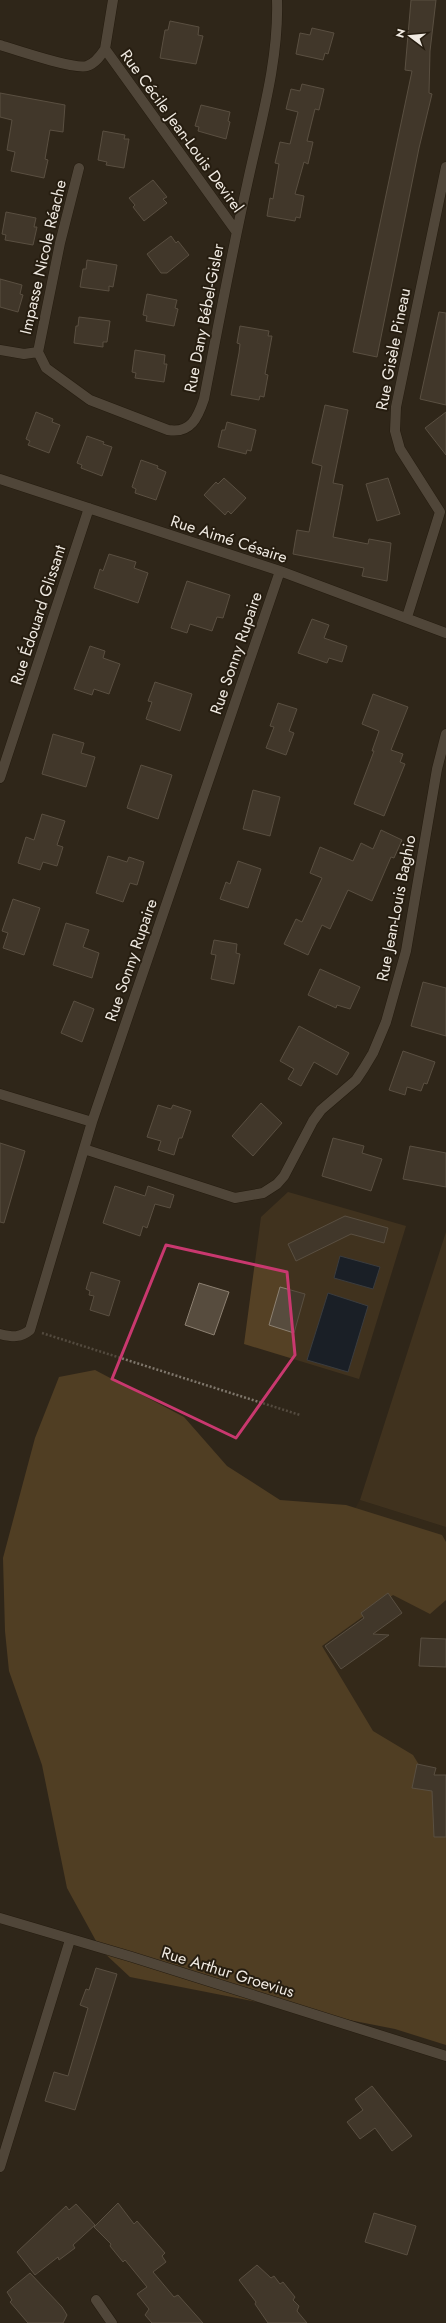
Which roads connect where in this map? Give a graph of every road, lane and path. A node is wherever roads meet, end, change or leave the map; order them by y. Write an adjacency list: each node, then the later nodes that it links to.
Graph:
1 (113, 0): 4 (street, Rue Cécile Jean-Louis Devirel)
2 (277, 0): 7 (street, Rue Dany Bébel-Gisler)
3 (0, 45): 4 (street)
4 (105, 49): 7 (street, Rue Cécile Jean-Louis Devirel)
5 (446, 167): 12 (street, Rue Gisèle Pineau)
6 (79, 168): 9 (street, Impasse Nicole Réache)
7 (236, 231): 9 (street, Rue Dany Bébel-Gisler)
8 (0, 350): 9 (street)
9 (38, 352)
10 (0, 479): 11 (street, Rue Aimé Césaire)
11 (89, 508): 14 (street, Rue Aimé Césaire); 18 (street, Rue Édouard Glissant)
12 (440, 512): 13 (street, Rue Gisèle Pineau); 15 (street)
13 (446, 521)
14 (280, 571): 15 (street, Rue Aimé Césaire); 20 (street, Rue Sonny Rupaire)
15 (407, 617): 16 (street, Rue Aimé Césaire)
16 (446, 633)
17 (446, 734): 21 (street, Rue Jean-Louis Baghio)
18 (0, 778)
19 (0, 1094): 20 (street)
20 (92, 1122): 21 (street, Rue Sonny Rupaire)
21 (84, 1149): 22 (street, Rue Sonny Rupaire)
22 (30, 1330): 23 (street); 24 (path)
23 (0, 1334)
24 (300, 1415)
25 (0, 1918): 26 (street, Rue Arthur Groevius)
26 (70, 1940): 27 (street, Rue Arthur Groevius); 28 (street)
27 (446, 2056)
28 (0, 2167)
29 (96, 2300): 30 (street)
30 (112, 2323)

